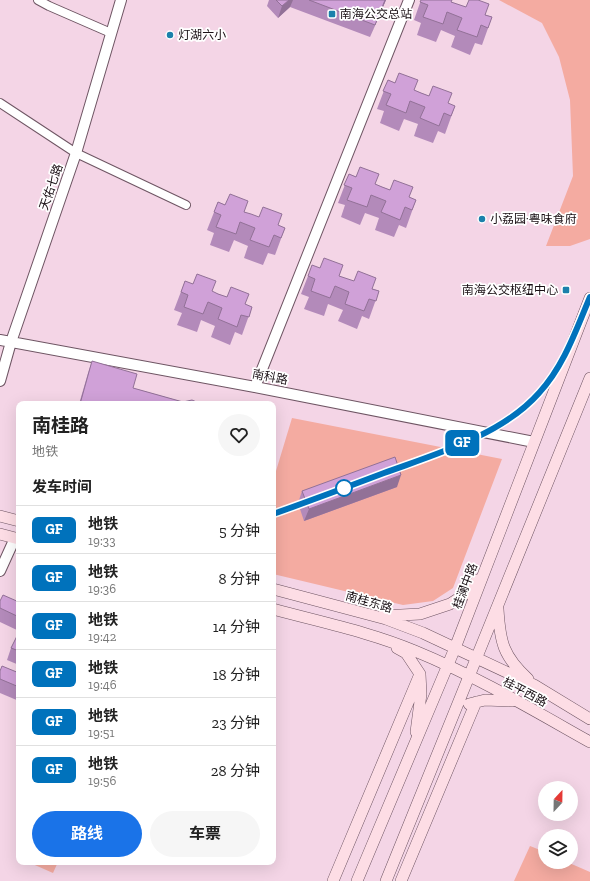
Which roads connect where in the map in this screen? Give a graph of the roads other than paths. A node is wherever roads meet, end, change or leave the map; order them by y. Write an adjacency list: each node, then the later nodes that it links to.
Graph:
1 (38, 0): 4 (street)
2 (121, 0): 4 (street, 天佑七路)
3 (409, 0): 13 (street)
4 (111, 33): 6 (street, 天佑七路)
5 (0, 103): 6 (street)
6 (76, 153): 7 (street); 10 (street, 天佑七路)
7 (186, 205)
8 (590, 298): 14 (main road, 桂澜中路)
9 (0, 340): 10 (street, 南科路)
10 (11, 342): 12 (street, 天佑七路); 13 (street, 南科路)
11 (590, 378): 23 (main road)
12 (0, 382)
13 (255, 387): 14 (street, 南科路)
14 (534, 442): 20 (main road, 桂澜中路)
15 (0, 516): 16 (main road)
16 (16, 521)
17 (0, 534): 18 (main road)
18 (16, 539)
19 (16, 541): 21 (street)
20 (487, 566): 25 (main road); 27 (main road, 桂澜中路)
21 (0, 572)
22 (276, 590): 25 (main road, 南桂东路)
23 (498, 607): 28 (main road); 32 (main road)
24 (276, 610): 26 (main road)
25 (374, 616): 27 (main road, 南桂东路)
26 (374, 636): 29 (main road); 30 (main road)
27 (455, 648): 28 (main road, 桂平西路); 29 (main road, 桂澜中路)
28 (477, 658): 31 (main road); 32 (main road, 桂平西路)
29 (447, 666): 31 (main road, 桂平西路); 38 (main road, 桂澜中路)
30 (420, 674): 38 (main road); 40 (main road)
31 (469, 677): 33 (main road, 桂平西路); 36 (main road)
32 (537, 687): 35 (main road, 桂平西路)
33 (516, 701): 34 (main road); 37 (main road, 桂平西路)
34 (476, 702): 36 (main road); 42 (main road)
35 (590, 719)
36 (451, 722): 39 (main road)
37 (590, 742)
38 (414, 746): 41 (main road, 桂澜中路)
39 (390, 878)
40 (333, 881)
41 (357, 881)
42 (402, 881)

